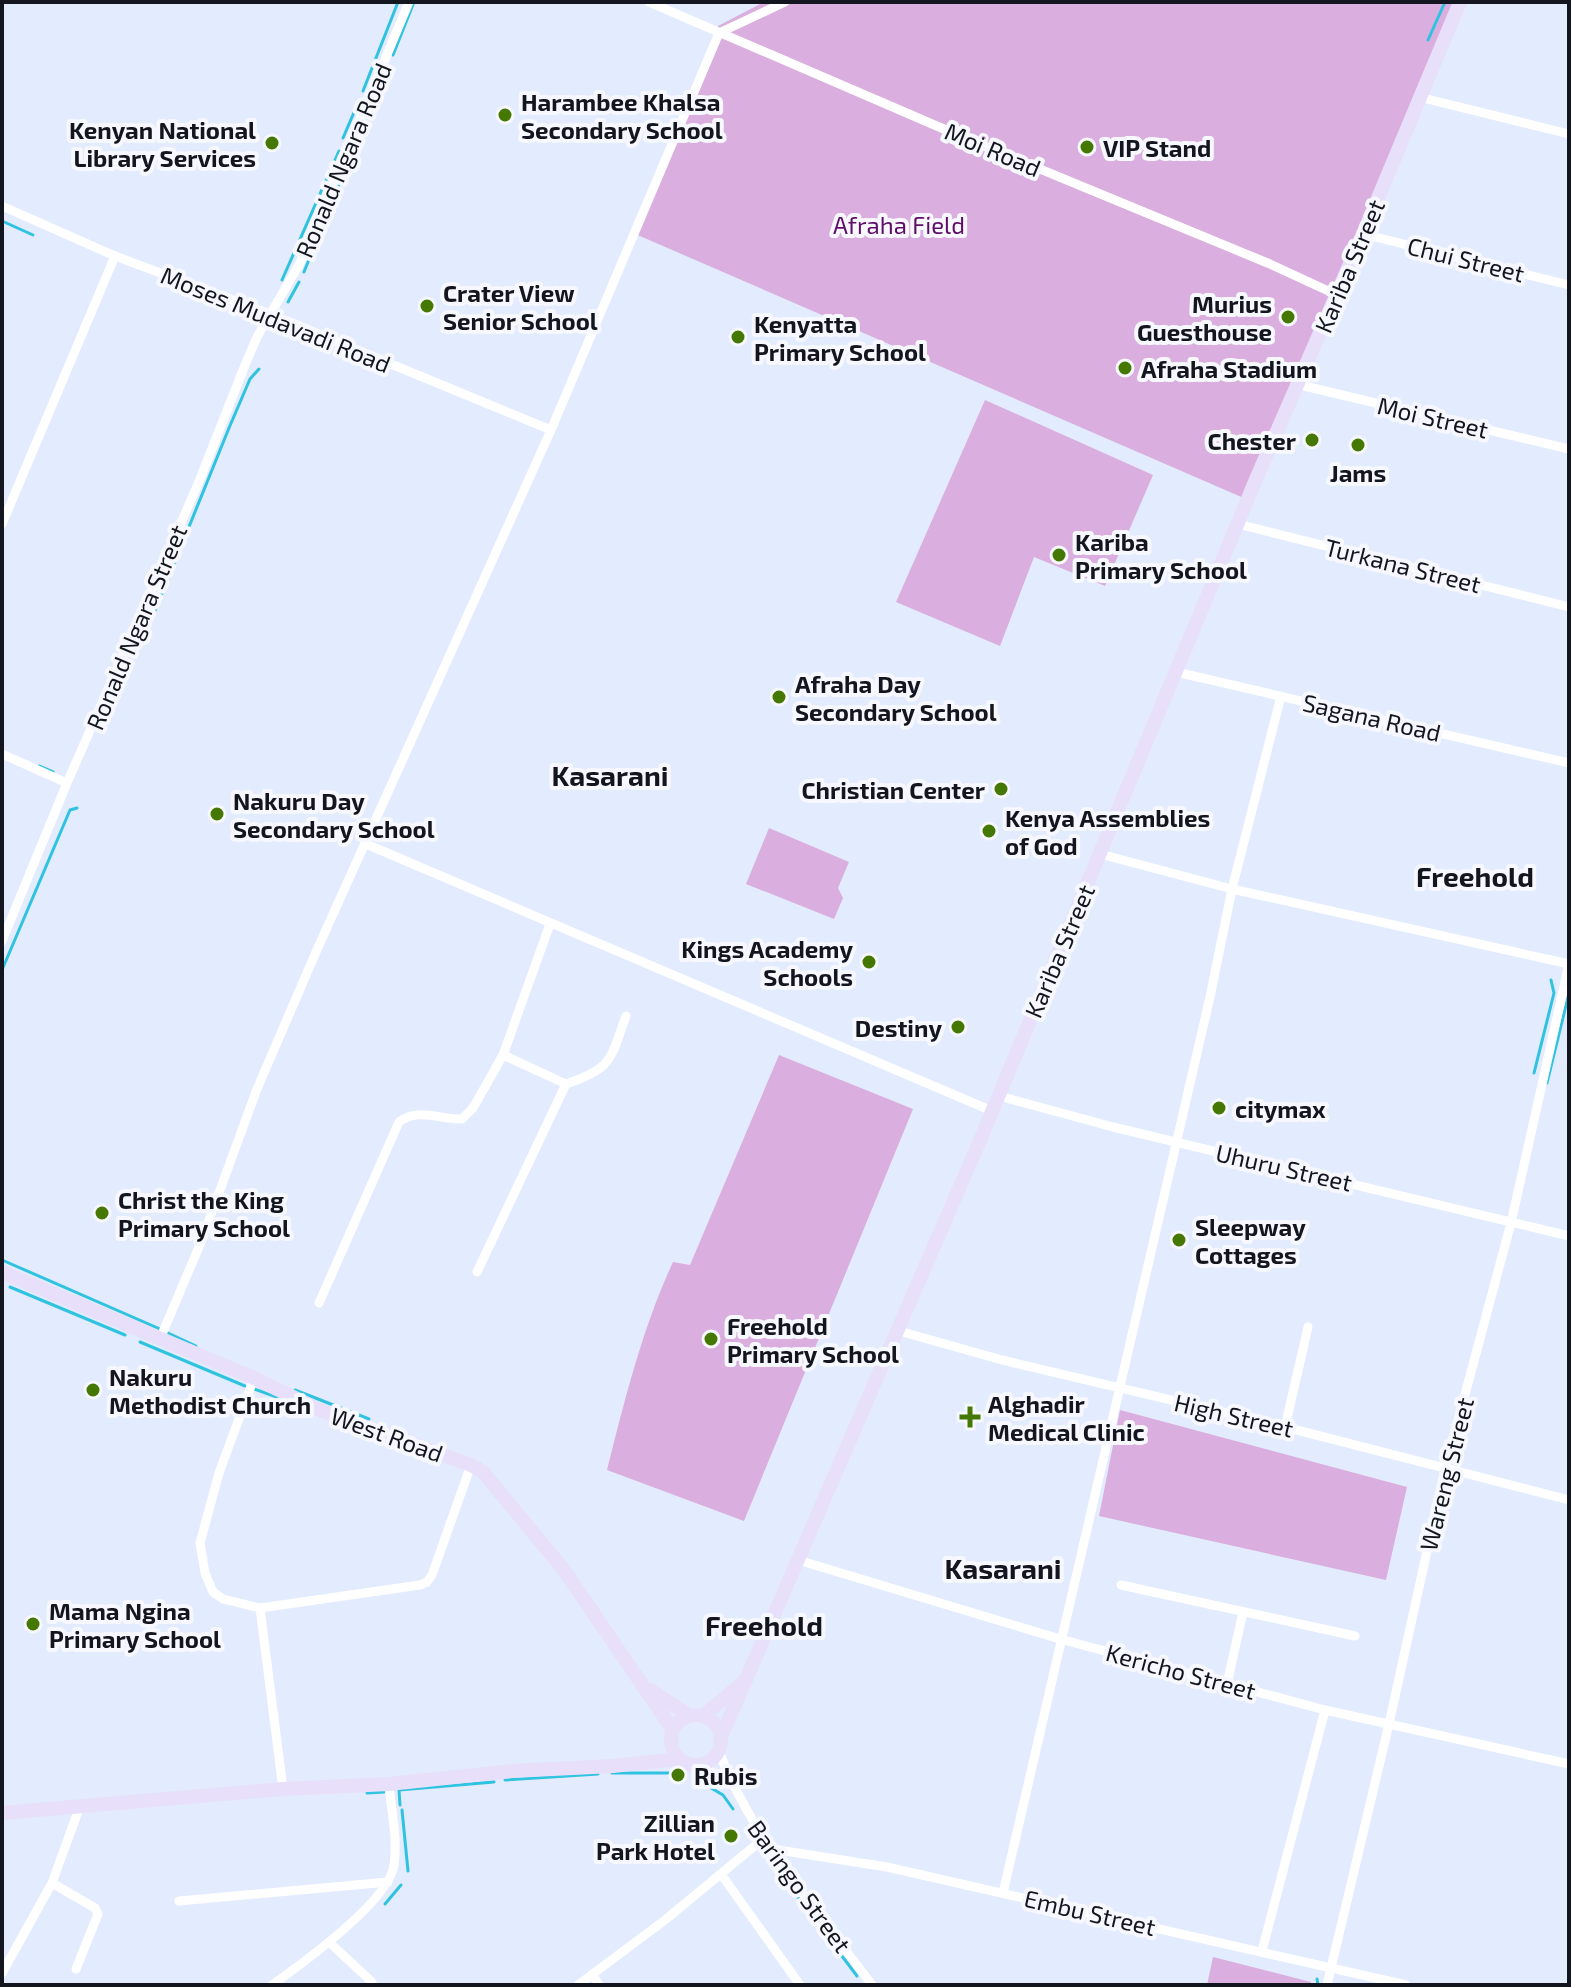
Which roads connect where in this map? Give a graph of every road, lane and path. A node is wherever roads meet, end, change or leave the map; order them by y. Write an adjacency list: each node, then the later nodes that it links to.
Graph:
1 (409, 2): 13 (street, Ronald Ngara Road)
2 (649, 2): 5 (street, Moi Road)
3 (785, 2): 5 (street)
4 (1460, 2): 6 (street, Kariba Street)
5 (719, 33): 12 (street, Moi Road); 15 (street)
6 (1419, 97): 7 (street); 9 (street, Kariba Street)
7 (1569, 134)
8 (2, 206): 10 (street, Moses Mudavadi Road)
9 (1363, 234): 11 (street, Chui Street); 12 (street, Kariba Street)
10 (115, 256): 13 (street, Moses Mudavadi Road); 17 (street)
11 (1569, 285)
12 (1337, 295): 14 (street, Kariba Street)
13 (270, 314): 15 (street, Moses Mudavadi Road); 24 (street, Ronald Ngara Street)
14 (1296, 384): 16 (street, Moi Street); 18 (street, Kariba Street)
15 (551, 430): 25 (street)
16 (1569, 449)
17 (2, 524)
18 (1238, 524): 19 (street, Turkana Street); 20 (street, Kariba Street)
19 (1569, 607)
20 (1176, 672): 21 (street, Sagana Road); 26 (street, Kariba Street)
21 (1281, 696): 23 (street, Sagana Road); 27 (street)
22 (2, 754): 24 (street)
23 (1569, 763)
24 (67, 783): 29 (street, Ronald Ngara Street)
25 (366, 844): 28 (street); 44 (street)
26 (1100, 854): 27 (street); 34 (street, Kariba Street)
27 (1232, 889): 30 (street); 36 (street)
28 (550, 924): 32 (street); 35 (street)
29 (2, 941)
30 (1569, 964): 37 (street, Wareng Street)
31 (626, 1016): 33 (street)
32 (503, 1055): 33 (street); 41 (street)
33 (566, 1084): 40 (street)
34 (999, 1096): 35 (street, Kariba Street); 36 (street, Uhuru Street)
35 (992, 1111): 43 (street, Kariba Street)
36 (1176, 1141): 37 (street, Uhuru Street); 46 (street)
37 (1511, 1223): 38 (street, Uhuru Street); 49 (street, Wareng Street)
38 (1569, 1236)
39 (2, 1272): 44 (street, West Road)
40 (477, 1272)
41 (319, 1303)
42 (1308, 1327): 47 (street)
43 (899, 1331): 46 (street, High Street); 51 (street, Kariba Street)
44 (160, 1339): 45 (street, West Road)
45 (254, 1378): 48 (street, West Road); 53 (street)
46 (1120, 1390): 47 (street, High Street); 56 (street)
47 (1285, 1427): 49 (street, High Street)
48 (471, 1465): 53 (street); 59 (street, West Road)
49 (1445, 1469): 50 (street, High Street); 62 (street, Wareng Street)
50 (1569, 1500)
51 (798, 1560): 56 (street, Kericho Street); 57 (street, Kariba Street)
52 (1121, 1585): 54 (street)
53 (260, 1608): 71 (street)
54 (1243, 1612): 55 (street); 58 (street)
55 (1355, 1636)
56 (1060, 1639): 58 (street, Kericho Street); 79 (street)
57 (749, 1678): 61 (street); 64 (street, Kariba Street)
58 (1227, 1684): 60 (street, Kericho Street)
59 (644, 1685): 61 (street, West Road); 63 (street, West Road)
60 (1325, 1710): 62 (street, Kericho Street); 82 (street)
61 (696, 1716): 63 (street); 64 (street)
62 (1389, 1724): 67 (street, Kericho Street); 83 (street, Wareng Street)
63 (672, 1736): 65 (street); 66 (street)
64 (720, 1745): 68 (street); 70 (street, Baringo Street)
65 (679, 1759): 66 (street); 68 (street)
66 (638, 1762): 69 (street)
67 (1569, 1764)
68 (702, 1765): 70 (street, Baringo Street)
69 (389, 1784): 71 (street); 77 (street)
70 (731, 1785): 74 (street, Baringo Street)
71 (283, 1789): 72 (street)
72 (80, 1806): 73 (street); 78 (street)
73 (2, 1813)
74 (763, 1839): 75 (street, Baringo Street); 76 (street)
75 (772, 1849): 79 (street, Embu Street); 92 (street, Baringo Street)
76 (721, 1874): 86 (street); 91 (street)
77 (388, 1882): 80 (street); 81 (street)
78 (52, 1883): 84 (street); 85 (street)
79 (1003, 1893): 82 (street, Embu Street)
80 (179, 1901)
81 (329, 1942): 87 (street); 88 (street)
82 (1262, 1951): 83 (street, Embu Street)
83 (1331, 1967): 93 (street, Wareng Street); 94 (street, Embu Street)
84 (76, 1969)
85 (2, 1973)
86 (592, 1974): 89 (street); 90 (street)
87 (372, 1982)
88 (272, 1985)
89 (578, 1985)
90 (599, 1985)
91 (800, 1985)
92 (872, 1985)
93 (1327, 1985)
94 (1406, 1985)

